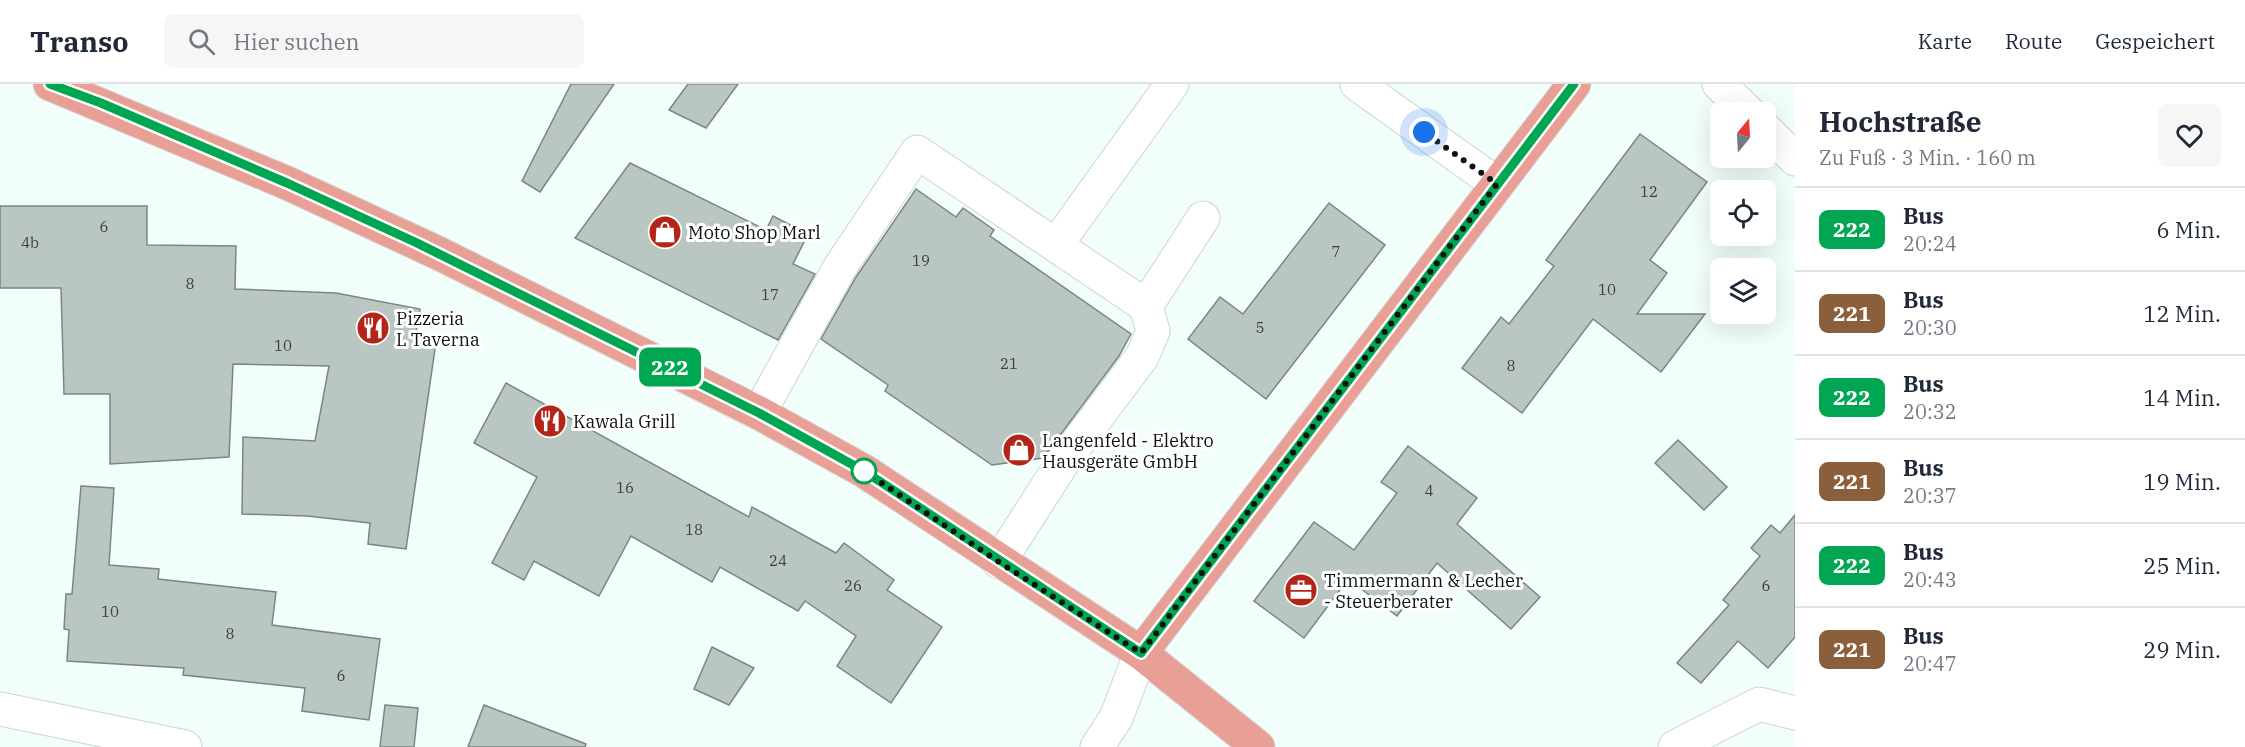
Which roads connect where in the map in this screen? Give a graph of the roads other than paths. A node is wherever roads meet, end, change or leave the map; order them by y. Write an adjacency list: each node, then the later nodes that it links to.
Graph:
1 (50, 84): 13 (main road)
2 (1172, 84): 11 (street)
3 (1357, 84): 9 (street)
4 (1574, 84): 9 (main road)
5 (1719, 84): 6 (street)
6 (1738, 102)
7 (1776, 140): 8 (street)
8 (1795, 159)
9 (1497, 184): 15 (main road)
10 (1203, 219): 12 (street)
11 (1056, 245): 12 (street); 13 (street)
12 (1146, 306): 14 (street)
13 (759, 413): 14 (main road)
14 (999, 562): 15 (main road)
15 (1141, 653): 19 (street); 20 (main road)
16 (0, 709): 18 (street)
17 (1795, 713): 21 (street)
18 (185, 747)
19 (1096, 747)
20 (1258, 747)
21 (1675, 747)

